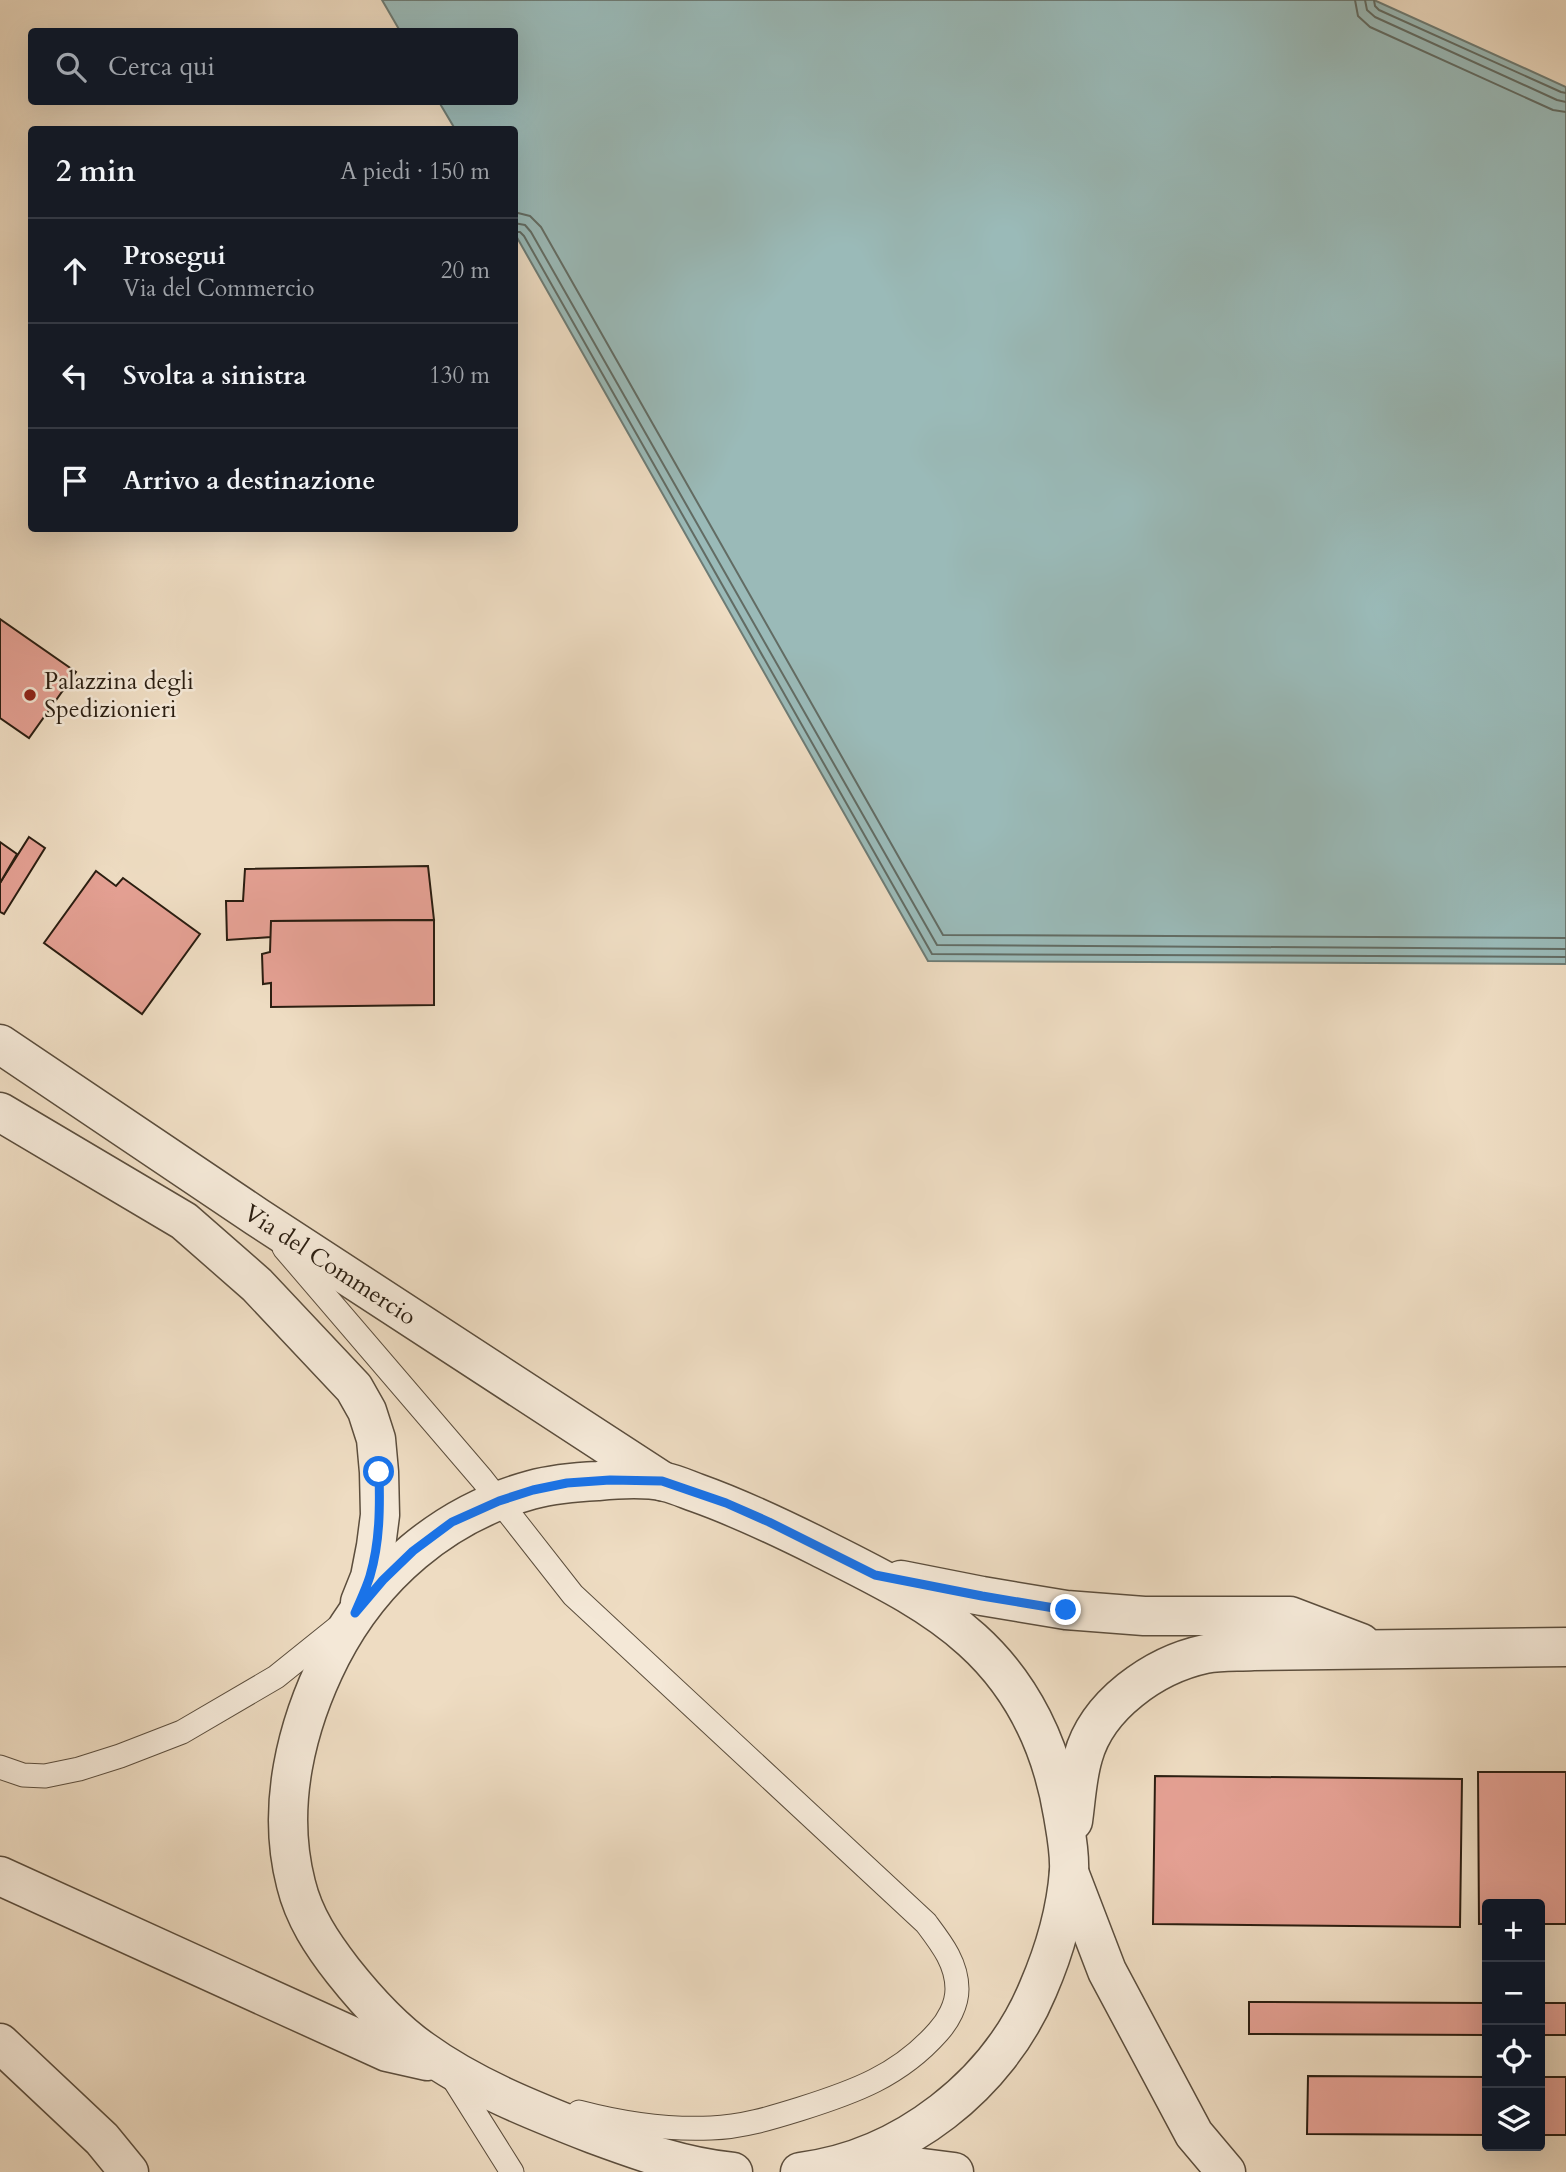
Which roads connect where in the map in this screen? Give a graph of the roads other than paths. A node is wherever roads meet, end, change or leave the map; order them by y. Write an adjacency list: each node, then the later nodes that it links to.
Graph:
1 (0, 1044): 3 (street, Via del Commercio)
2 (0, 1112): 7 (street, Via del Commercio)
3 (257, 1217): 4 (street, Via del Commercio); 5 (lane)
4 (662, 1481): 5 (street); 6 (street)
5 (499, 1501): 7 (street); 15 (lane)
6 (875, 1575): 9 (street); 11 (street)
7 (355, 1613): 10 (lane); 14 (street)
8 (1566, 1647): 9 (street)
9 (1379, 1650): 11 (street)
10 (0, 1767)
11 (1069, 1860): 16 (street); 24 (street)
12 (0, 1876): 14 (street)
13 (0, 2043): 19 (street)
14 (446, 2066): 15 (street); 20 (lane)
15 (487, 2089): 21 (street)
16 (958, 2098): 17 (street); 18 (lane)
17 (843, 2162): 18 (street); 22 (street)
18 (906, 2169): 23 (street)
19 (129, 2172)
20 (512, 2172)
21 (733, 2172)
22 (800, 2172)
23 (954, 2172)
24 (1226, 2172)

